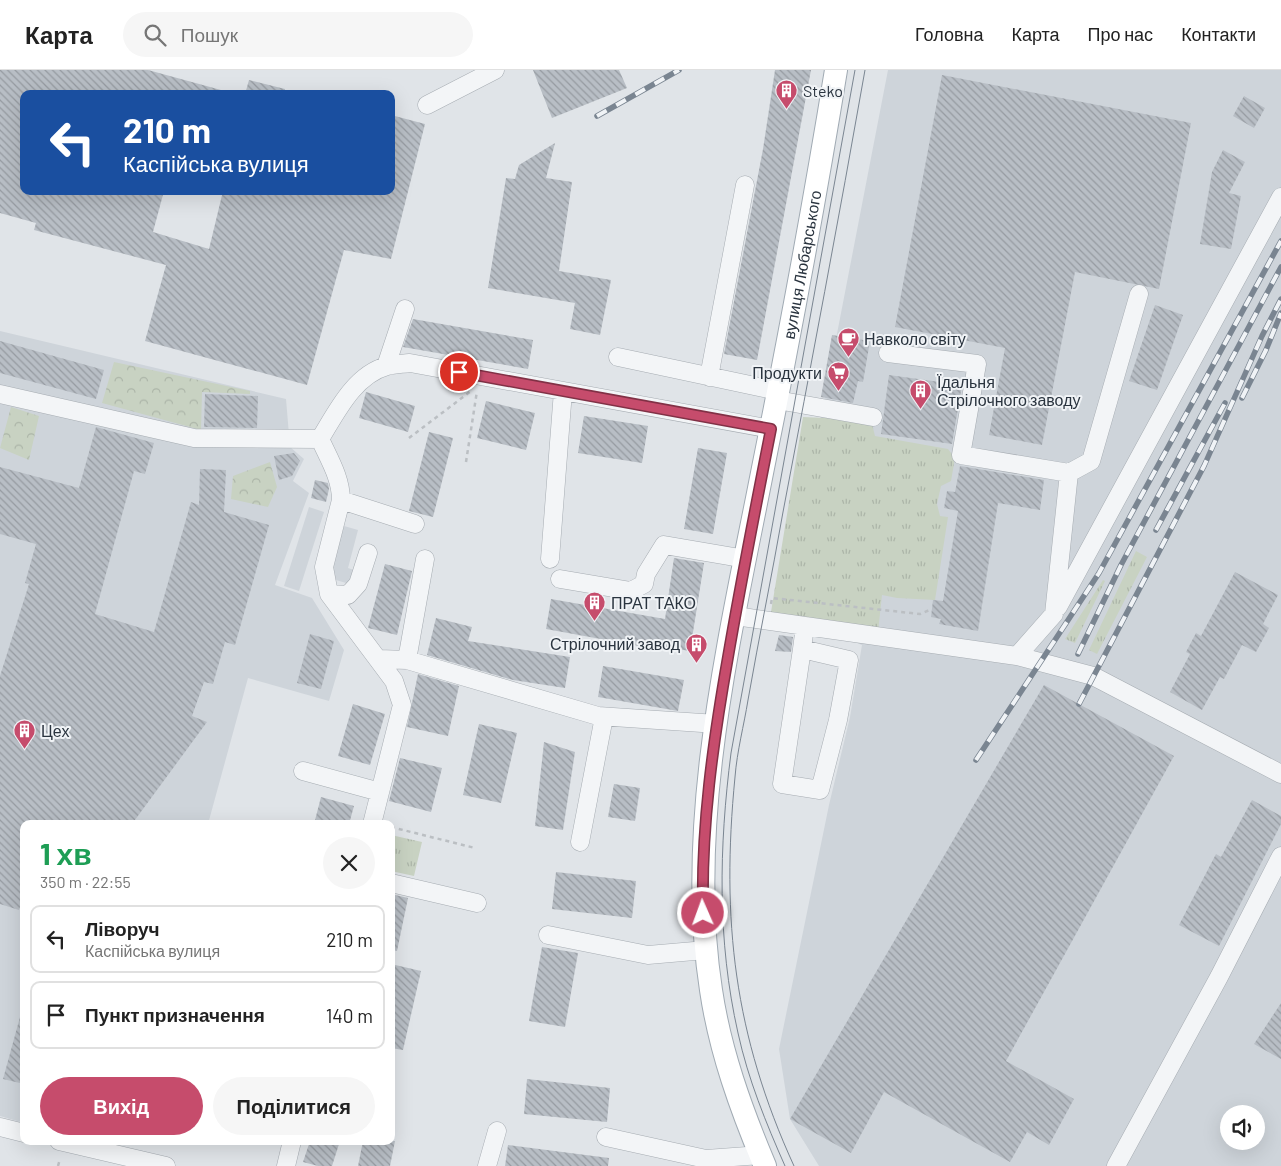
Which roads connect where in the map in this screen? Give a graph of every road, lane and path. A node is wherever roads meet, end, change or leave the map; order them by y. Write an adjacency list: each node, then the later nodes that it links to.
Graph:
1 (495, 70): 3 (street)
2 (836, 70): 14 (main road, вулиця Любарського)
3 (427, 104)
4 (745, 185): 11 (street)
5 (1281, 197): 30 (street)
6 (1139, 294): 20 (street)
7 (406, 309): 10 (street)
8 (888, 353): 20 (street)
9 (618, 357): 11 (street)
10 (386, 366): 12 (street); 18 (street)
11 (709, 377): 14 (street)
12 (564, 391): 16 (street); 25 (street)
13 (0, 394): 18 (street)
14 (778, 396): 15 (street); 16 (main road, вулиця Любарського)
15 (873, 417)
16 (771, 429): 26 (main road, вулиця Любарського)
17 (409, 438): 19 (path)
18 (320, 439): 21 (street)
19 (466, 462)
20 (1069, 473): 30 (street)
21 (341, 500): 22 (street); 28 (street)
22 (415, 524)
23 (368, 553): 28 (street)
24 (425, 559): 37 (street)
25 (550, 559)
26 (746, 559): 27 (street); 31 (main road, вулиця Любарського)
27 (560, 579)
28 (329, 594): 36 (street)
29 (932, 608): 32 (path)
30 (1054, 614): 35 (street)
31 (735, 616): 32 (street); 39 (main road, вулиця Любарського)
32 (768, 622): 33 (street)
33 (805, 626): 34 (street); 35 (street)
34 (802, 648): 34 (street)
35 (1017, 656): 41 (street)
36 (379, 659): 37 (street); 42 (street)
37 (407, 660): 38 (street)
38 (604, 717): 39 (street); 45 (street)
39 (717, 724): 51 (main road, вулиця Любарського)
40 (303, 771): 42 (street)
41 (1281, 774)
42 (380, 792): 43 (street)
43 (373, 820)
44 (395, 828): 46 (path)
45 (580, 842)
46 (475, 848)
47 (1281, 856): 62 (street)
48 (395, 884): 49 (street)
49 (477, 903)
50 (548, 935): 51 (street)
51 (706, 950): 58 (main road, вулиця Любарського)
52 (0, 1127): 53 (street)
53 (20, 1131)
54 (497, 1131): 61 (street)
55 (606, 1137): 58 (street)
56 (75, 1145): 59 (street)
57 (291, 1145): 60 (street)
58 (763, 1161)
59 (166, 1166)
60 (286, 1166)
61 (487, 1166)
62 (1116, 1166)

